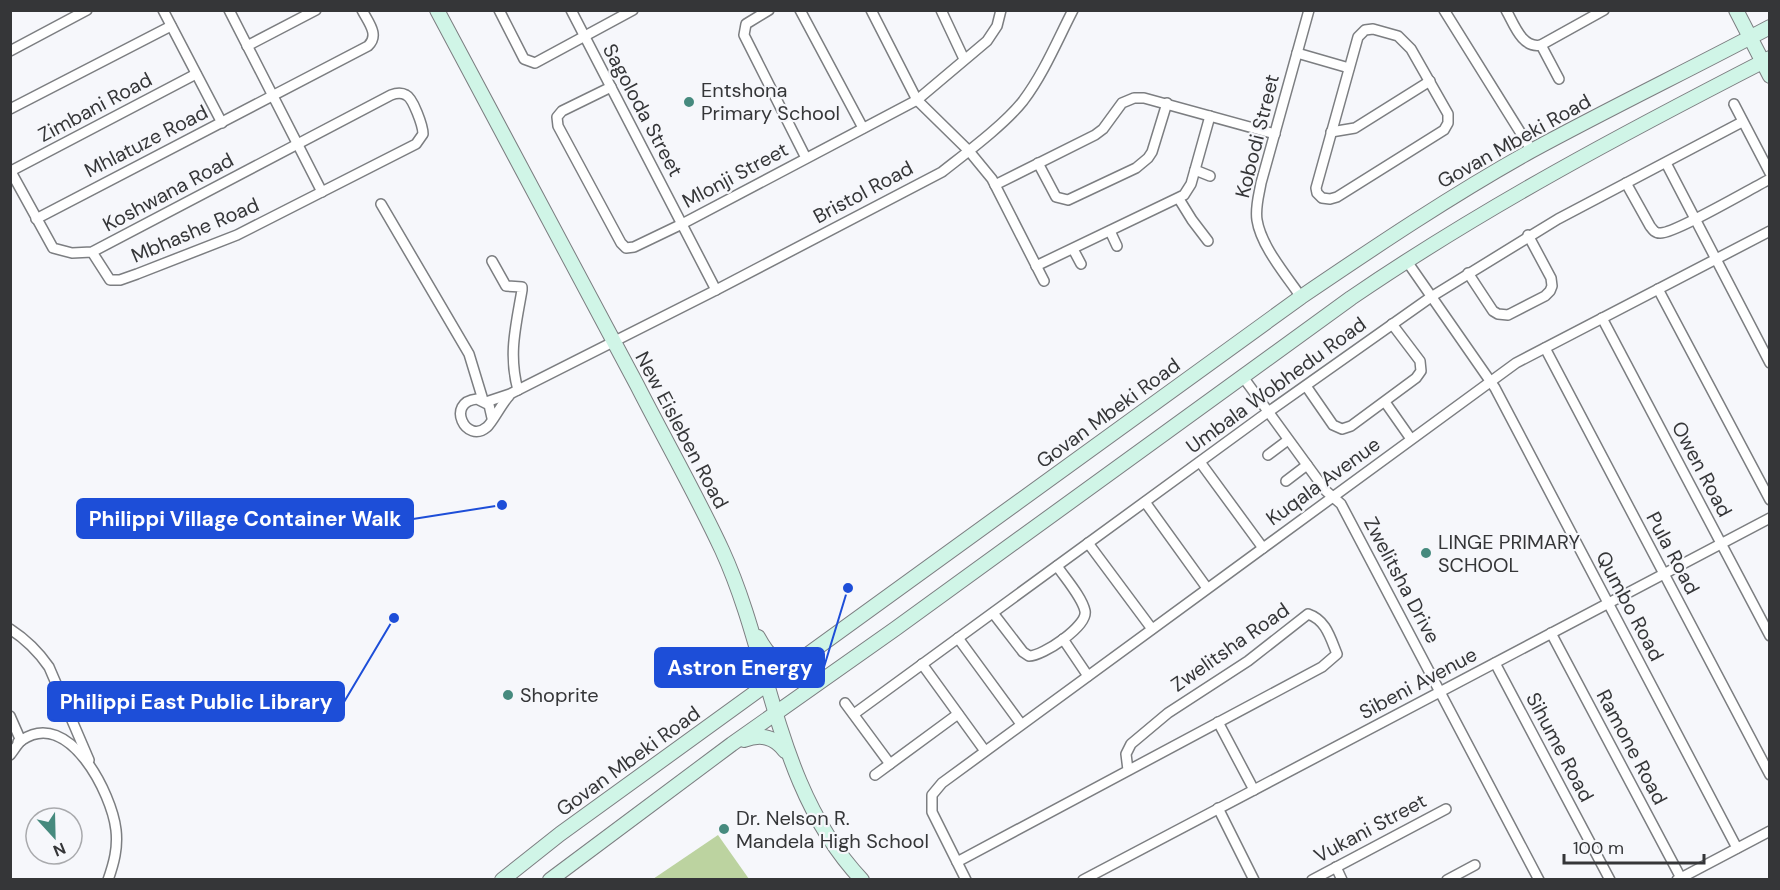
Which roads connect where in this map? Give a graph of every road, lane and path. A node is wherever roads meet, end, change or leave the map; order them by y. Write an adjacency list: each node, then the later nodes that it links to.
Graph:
1 (87, 10): 27 (street)
2 (163, 10): 21 (street)
3 (229, 10): 26 (street)
4 (316, 10): 26 (street)
5 (362, 10): 37 (street, Mhlatuze Road)
6 (437, 10): 87 (main road, New Eisleben Road)
7 (499, 10): 23 (street)
8 (570, 10): 23 (street, Sagoloda Street)
9 (633, 10): 23 (street)
10 (769, 10): 51 (street)
11 (801, 10): 45 (street)
12 (871, 10): 38 (street)
13 (941, 10): 29 (street)
14 (1001, 10): 29 (street, Mlonji Street)
15 (1073, 10): 49 (street, Bristol Road)
16 (1309, 10): 28 (street, Kobodi Street)
17 (1444, 10): 50 (street)
18 (1506, 10): 25 (street)
19 (1604, 10): 25 (street)
20 (1736, 10): 24 (main road)
21 (171, 26): 32 (street); 41 (street)
22 (1770, 27): 24 (main road, Govan Mbeki Road)
23 (584, 37): 36 (street, Sagoloda Street)
24 (1749, 37): 30 (main road); 50 (main road, Govan Mbeki Road)
25 (1541, 45): 34 (street)
26 (247, 46): 37 (street)
27 (10, 51)
28 (1297, 53): 31 (street); 47 (street, Kobodi Street)
29 (964, 59): 38 (street, Mlonji Street)
30 (1766, 60): 33 (main road); 75 (main road)
31 (1349, 68): 35 (street); 46 (street)
32 (196, 74): 44 (street); 55 (street, Zimbani Road)
33 (1770, 76)
34 (1559, 79)
35 (1430, 81): 46 (street); 46 (street)
36 (611, 87): 66 (street, Sagoloda Street); 66 (street, Mlonji Street)
37 (273, 96): 44 (street, Mhlatuze Road); 48 (street)
38 (917, 100): 45 (street, Mlonji Street); 49 (street)
39 (1167, 103): 42 (street); 52 (street); 52 (street)
40 (1734, 104): 43 (street)
41 (10, 109)
42 (1210, 116): 47 (street); 54 (street)
43 (1742, 122): 53 (street, Umbala Wobhedu Road); 56 (street)
44 (222, 123): 64 (street, Mhlatuze Road)
45 (863, 128): 51 (street, Mlonji Street)
46 (1331, 132)
47 (1275, 134): 83 (street, Kobodi Street)
48 (297, 145): 61 (street); 61 (street, Koshwana Road); 73 (street, Koshwana Road)
49 (969, 150): 60 (street); 82 (street, Bristol Road)
50 (1532, 151): 83 (main road, Govan Mbeki Road)
51 (806, 158): 66 (street, Mlonji Street)
52 (1038, 163): 60 (street)
53 (1666, 163): 59 (street, Umbala Wobhedu Road); 65 (street)
54 (1195, 170): 57 (street); 62 (street)
55 (11, 171): 64 (street)
56 (1770, 173)
57 (1210, 176)
58 (1770, 179): 65 (street)
59 (1626, 183): 65 (street); 69 (street, Umbala Wobhedu Road)
60 (995, 185): 78 (street)
61 (322, 192): 73 (street, Mbhashe Road)
62 (1179, 199): 67 (street); 70 (street)
63 (381, 204): 94 (street)
64 (36, 219): 73 (street, Koshwana Road)
65 (1694, 219): 74 (street)
66 (682, 224): 82 (street, Sagoloda Street)
67 (1110, 231): 71 (street); 72 (street)
68 (1770, 231): 74 (street, Kuqala Avenue)
69 (1528, 235): 79 (street, Umbala Wobhedu Road); 79 (street)
70 (1208, 241)
71 (1117, 246)
72 (1073, 249): 77 (street); 78 (street)
73 (92, 252)
74 (1716, 259): 81 (street, Kuqala Avenue); 89 (street)
75 (1406, 260): 84 (street, Qumbo Road); 90 (main road)
76 (492, 261): 93 (street)
77 (1081, 264)
78 (1036, 266): 80 (street)
79 (1468, 273): 84 (street, Umbala Wobhedu Road)
80 (1044, 281)
81 (1658, 289): 85 (street, Kuqala Avenue); 105 (street)
82 (716, 290): 87 (street, Bristol Road)
83 (1301, 297): 123 (main road, Govan Mbeki Road)
84 (1431, 297): 86 (street, Umbala Wobhedu Road); 91 (street, Qumbo Road)
85 (1602, 318): 88 (street, Kuqala Avenue); 109 (street, Owen Road)
86 (1392, 324): 92 (street, Umbala Wobhedu Road); 95 (street)
87 (614, 342): 93 (street, Bristol Road); 116 (main road, New Eisleben Road)
88 (1545, 348): 91 (street, Kuqala Avenue); 112 (street, Pula Road)
89 (1770, 363)
90 (1243, 377): 96 (street, Zwelitsha Drive); 130 (main road)
91 (1490, 381): 98 (street, Kuqala Avenue); 114 (street, Qumbo Road)
92 (1306, 386): 95 (street); 96 (street, Umbala Wobhedu Road)
93 (514, 392): 94 (street, Bristol Road); 97 (street)
94 (484, 401): 97 (street); 97 (street)
95 (1385, 402): 98 (street)
96 (1268, 412): 99 (street, Zwelitsha Drive); 101 (street, Umbala Wobhedu Road)
97 (492, 418)
98 (1412, 439): 104 (street, Kuqala Avenue)
99 (1288, 440): 100 (street); 102 (street, Zwelitsha Drive)
100 (1268, 455)
101 (1200, 462): 106 (street, Umbala Wobhedu Road); 110 (street)
102 (1307, 465): 103 (street); 104 (street, Zwelitsha Drive)
103 (1286, 481)
104 (1332, 496): 110 (street, Kuqala Avenue); 128 (street, Zwelitsha Drive)
105 (1770, 500)
106 (1145, 502): 108 (street, Umbala Wobhedu Road); 113 (street)
107 (1770, 518): 109 (street, Sibeni Avenue)
108 (1088, 543): 111 (street, Umbala Wobhedu Road); 118 (street)
109 (1721, 544): 112 (street, Sibeni Avenue); 120 (street, Owen Road)
110 (1263, 548): 113 (street, Kuqala Avenue)
111 (1057, 566): 115 (street, Umbala Wobhedu Road); 122 (street)
112 (1664, 574): 114 (street, Sibeni Avenue); 146 (street, Pula Road)
113 (1207, 588): 118 (street, Kuqala Avenue)
114 (1608, 603): 119 (street, Sibeni Avenue); 151 (street, Qumbo Road)
115 (993, 613): 121 (street, Umbala Wobhedu Road); 122 (street)
116 (749, 620): 123 (main road); 127 (main road, New Eisleben Road)
117 (10, 629): 143 (street)
118 (1152, 629): 126 (street, Kuqala Avenue)
119 (1551, 633): 124 (street, Sibeni Avenue); 167 (street, Ramone Road)
120 (1770, 636)
121 (958, 638): 125 (street, Umbala Wobhedu Road); 135 (street)
122 (1063, 639): 126 (street)
123 (801, 659): 127 (main road, Govan Mbeki Road)
124 (1495, 663): 128 (street, Sibeni Avenue); 166 (street, Sihume Road)
125 (922, 664): 131 (street, Umbala Wobhedu Road); 132 (street)
126 (1088, 676): 135 (street, Kuqala Avenue)
127 (766, 686): 130 (main road, New Eisleben Road); 156 (main road, Govan Mbeki Road)
128 (1440, 692): 147 (street, Sibeni Avenue); 165 (street, Zwelitsha Drive)
129 (845, 703): 131 (street)
130 (775, 714): 137 (main road); 141 (main road, New Eisleben Road)
131 (854, 714): 142 (street)
132 (958, 714): 139 (street); 142 (street)
133 (10, 716): 136 (street)
134 (1218, 722): 144 (street, Zwelitsha Road); 144 (street, Zwelitsha Road); 147 (street)
135 (1022, 724): 139 (street, Kuqala Avenue)
136 (21, 741): 138 (street); 140 (street); 143 (street)
137 (732, 744): 141 (main road); 157 (main road)
138 (10, 745)
139 (985, 751): 152 (street, Kuqala Avenue)
140 (10, 754)
141 (789, 758): 158 (main road, New Eisleben Road)
142 (890, 764): 145 (street)
143 (91, 765): 155 (street)
144 (1128, 770): 152 (street, Zwelitsha Road)
145 (875, 775)
146 (1770, 775)
147 (1254, 790): 148 (street, Sibeni Avenue)
148 (1218, 808): 160 (street, Sibeni Avenue); 161 (street)
149 (1446, 809): 154 (street, Vukani Street)
150 (1770, 831): 151 (street)
151 (1737, 848): 167 (street)
152 (957, 862): 159 (street)
153 (1475, 865): 164 (street)
154 (1336, 867): 162 (street, Vukani Street); 163 (street)
155 (108, 879)
156 (502, 879)
157 (550, 879)
158 (862, 879)
159 (966, 879)
160 (1083, 879)
161 (1254, 879)
162 (1312, 879)
163 (1342, 879)
164 (1447, 879)
165 (1539, 879)
166 (1610, 879)
167 (1680, 879)

